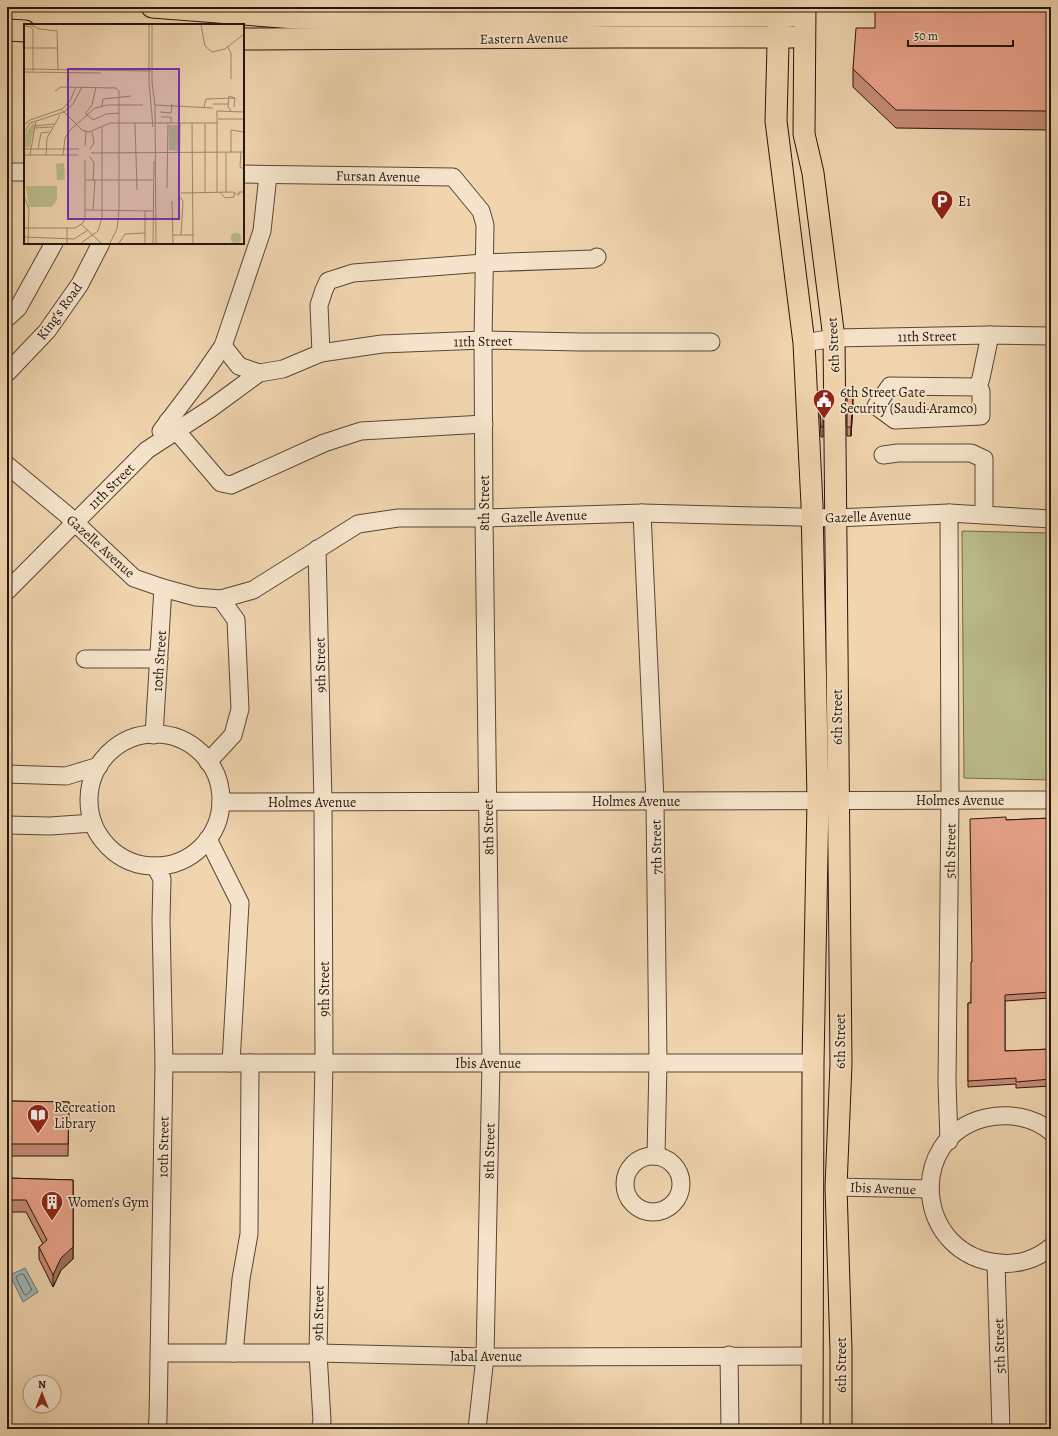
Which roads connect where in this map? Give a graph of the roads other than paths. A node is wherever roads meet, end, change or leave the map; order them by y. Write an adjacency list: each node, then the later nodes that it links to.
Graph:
1 (152, 7): 2 (main road, Eastern Avenue)
2 (779, 11): 3 (main road, Eastern Avenue); 6 (main road, 6th Street)
3 (805, 11): 7 (main road, 6th Street)
4 (7, 30): 5 (main road)
5 (24, 31)
6 (778, 37): 7 (main road, Eastern Avenue); 8 (main road, Eastern Avenue); 24 (main road, 6th Street)
7 (805, 37): 21 (main road, 6th Street)
8 (244, 39)
9 (7, 172): 10 (street)
10 (24, 172)
11 (244, 174): 12 (street, Fursan Avenue)
12 (268, 175): 13 (street, Fursan Avenue); 25 (street, 11th Street)
13 (485, 225): 17 (street, 8th Street)
14 (53, 244): 18 (street)
15 (100, 244): 27 (street, King's Road)
16 (597, 257): 17 (street)
17 (484, 263): 22 (street, 8th Street); 26 (street)
18 (7, 318)
19 (990, 334): 20 (street, 11th Street); 21 (street, 11th Street); 29 (street)
20 (1051, 336)
21 (834, 338): 24 (street, 11th Street); 39 (main road, 6th Street)
22 (483, 340): 23 (street, 11th Street); 26 (street, 11th Street); 30 (street, 8th Street)
23 (711, 342)
24 (804, 343): 38 (main road, 6th Street)
25 (222, 346): 28 (street, 11th Street); 31 (street, 11th Street)
26 (321, 352): 28 (street, 11th Street)
27 (7, 373)
28 (259, 373): 31 (street, 11th Street)
29 (978, 387): 29 (street)
30 (484, 424): 31 (street); 37 (street, 8th Street)
31 (172, 426): 41 (street, 11th Street)
32 (883, 455): 36 (street)
33 (7, 465): 41 (street, Gazelle Avenue)
34 (642, 513): 37 (street, Gazelle Avenue); 38 (street, Gazelle Avenue); 56 (street, 7th Street)
35 (949, 513): 36 (street, Gazelle Avenue); 39 (street, Gazelle Avenue); 53 (street, 5th Street)
36 (984, 515): 40 (street, Gazelle Avenue)
37 (484, 518): 42 (street, Gazelle Avenue); 55 (street, 8th Street)
38 (812, 518): 39 (street, Gazelle Avenue); 52 (main road, 6th Street)
39 (836, 518): 52 (main road, 6th Street)
40 (1051, 519)
41 (74, 522): 43 (street, Gazelle Avenue); 44 (street, 11th Street)
42 (317, 549): 45 (street, Gazelle Avenue); 58 (street, 9th Street)
43 (163, 588): 45 (street, Gazelle Avenue); 47 (street, 10th Street)
44 (7, 591)
45 (221, 599): 49 (street)
46 (85, 659): 47 (street)
47 (159, 659): 48 (street, 10th Street)
48 (154, 735): 49 (street); 50 (street)
49 (208, 762): 57 (street)
50 (99, 766): 51 (street); 59 (street)
51 (7, 774)
52 (828, 800): 53 (street, Holmes Avenue); 56 (street, Holmes Avenue); 69 (main road, 6th Street); 73 (main road, 6th Street)
53 (950, 800): 54 (street, Holmes Avenue); 71 (street, 5th Street)
54 (1051, 800)
55 (488, 801): 56 (street, Holmes Avenue); 58 (street, Holmes Avenue); 67 (street, 8th Street)
56 (655, 801): 68 (street, 7th Street)
57 (221, 802): 58 (street, Holmes Avenue); 61 (street)
58 (323, 802): 66 (street, 9th Street)
59 (93, 823): 60 (street); 62 (street)
60 (7, 825)
61 (208, 839): 62 (street); 64 (street)
62 (155, 866): 63 (street, 10th Street)
63 (164, 1063): 64 (street, Ibis Avenue); 79 (street, 10th Street)
64 (231, 1063): 65 (street, Ibis Avenue)
65 (250, 1063): 66 (street, Ibis Avenue); 77 (street)
66 (324, 1063): 67 (street, Ibis Avenue); 78 (street, 9th Street)
67 (491, 1063): 68 (street, Ibis Avenue); 82 (street, 8th Street)
68 (658, 1063): 69 (street, Ibis Avenue); 72 (street, 7th Street)
69 (812, 1063): 81 (main road, 6th Street)
70 (1051, 1132): 71 (street)
71 (949, 1141): 74 (street)
72 (656, 1156)
73 (836, 1187): 74 (street, Ibis Avenue); 88 (main road, 6th Street)
74 (930, 1189): 76 (street)
75 (1051, 1247): 76 (street)
76 (996, 1263): 89 (street, 5th Street)
77 (234, 1353): 78 (street, Jabal Avenue); 79 (street, Jabal Avenue)
78 (318, 1353): 82 (street, Jabal Avenue); 84 (street, 9th Street)
79 (160, 1354): 83 (street, 10th Street)
80 (729, 1355): 81 (street, Jabal Avenue); 82 (street, Jabal Avenue); 86 (street)
81 (812, 1356): 87 (main road, 6th Street)
82 (485, 1357): 85 (street, 8th Street)
83 (156, 1429)
84 (320, 1429)
85 (477, 1429)
86 (730, 1429)
87 (812, 1429)
88 (840, 1429)
89 (1002, 1429)

